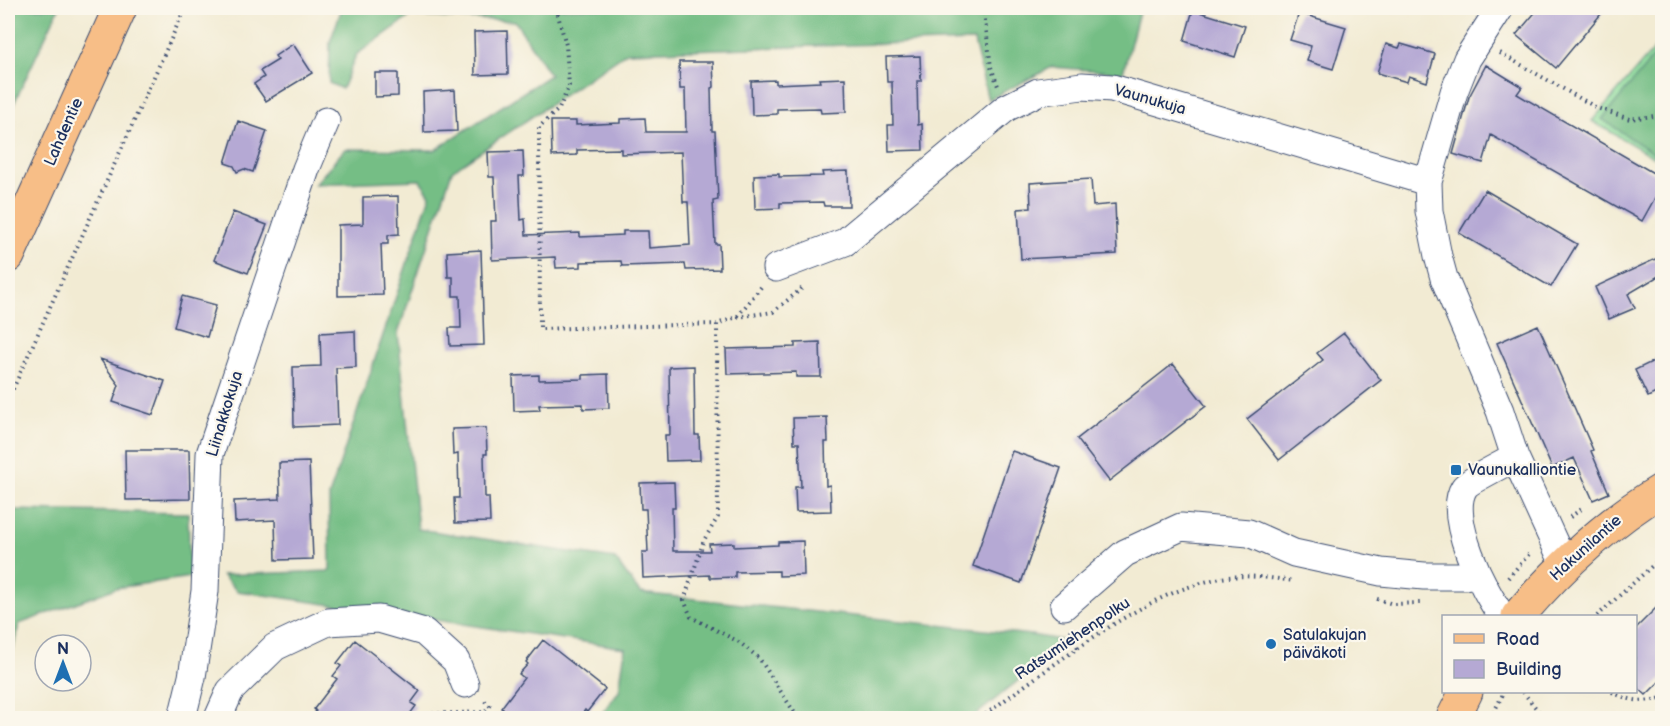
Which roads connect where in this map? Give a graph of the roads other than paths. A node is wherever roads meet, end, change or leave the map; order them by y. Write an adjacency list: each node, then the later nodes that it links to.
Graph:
1 (120, 8): 5 (main road, Lahdentie)
2 (1500, 8): 4 (street)
3 (326, 121): 16 (street, Liinakkokuja)
4 (1428, 182): 6 (street, Vaunukuja); 7 (street)
5 (8, 256)
6 (776, 268)
7 (1515, 457): 9 (street); 10 (street)
8 (1662, 490): 9 (main road, Hakunilantie)
9 (1564, 564): 13 (main road, Hakunilantie)
10 (1477, 573): 11 (street); 12 (street)
11 (1064, 606)
12 (1501, 615)
13 (1519, 615)
14 (465, 684): 17 (street)
15 (1466, 693): 18 (main road)
16 (182, 718)
17 (218, 718)
18 (1453, 718)

